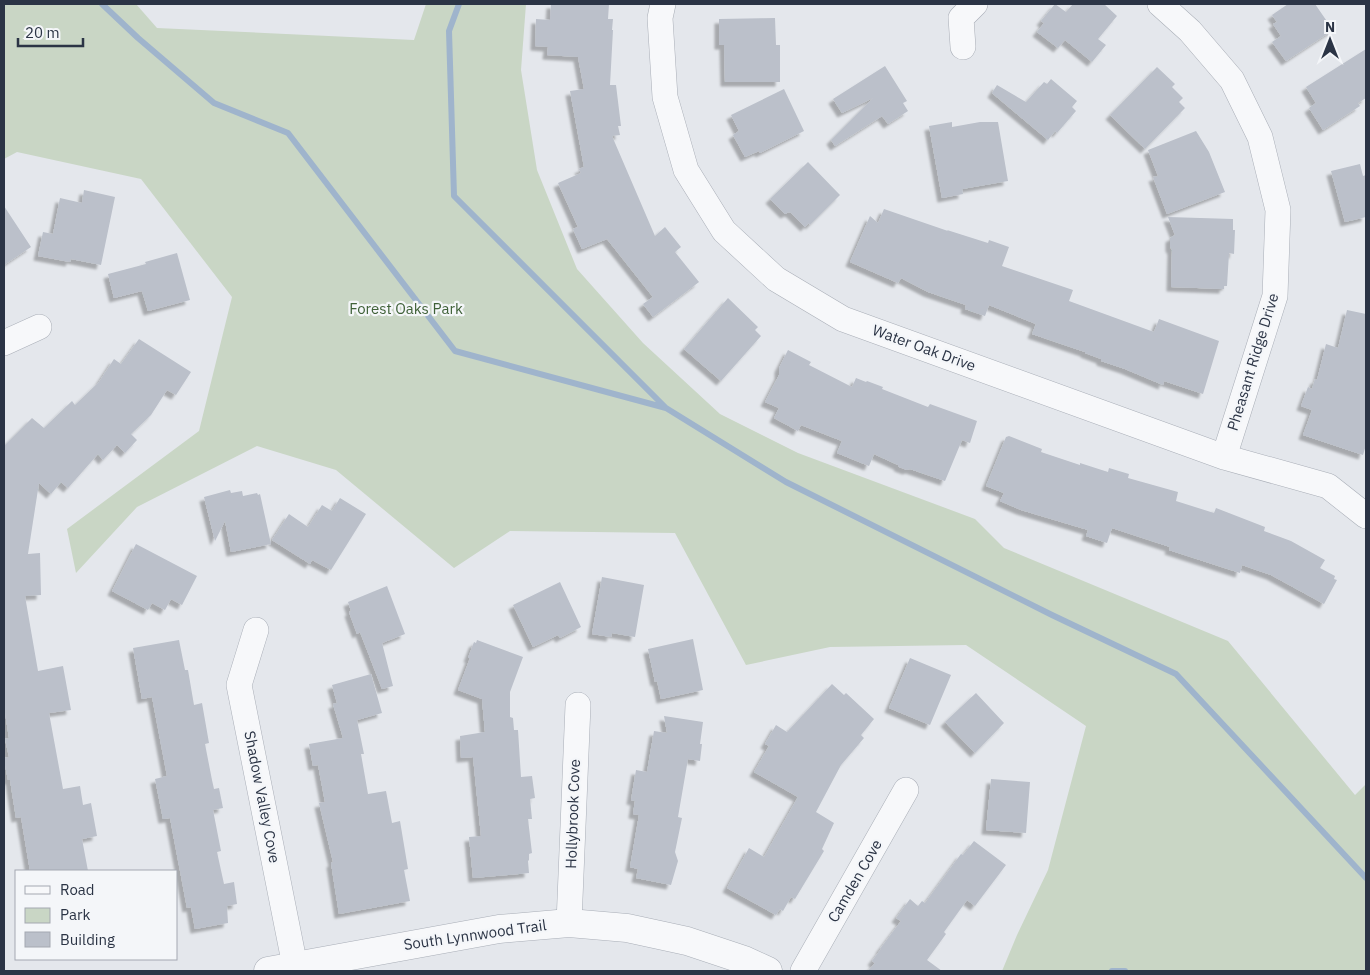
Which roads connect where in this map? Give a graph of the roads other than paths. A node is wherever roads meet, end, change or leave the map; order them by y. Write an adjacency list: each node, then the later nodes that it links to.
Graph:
1 (663, 4): 7 (street, Water Oak Drive)
2 (975, 4): 4 (street)
3 (1160, 4): 7 (street, Pheasant Ridge Drive)
4 (963, 47)
5 (39, 327): 6 (street)
6 (4, 343)
7 (1224, 457): 8 (street, Water Oak Drive)
8 (1366, 516)
9 (256, 630): 13 (street, Shadow Valley Cove)
10 (578, 705): 12 (street, Hollybrook Cove)
11 (906, 790): 16 (street, Camden Cove)
12 (569, 923): 13 (street, South Lynnwood Trail); 15 (street, South Lynnwood Trail)
13 (295, 966): 14 (street, South Lynnwood Trail)
14 (268, 971)
15 (768, 971)
16 (803, 971)

